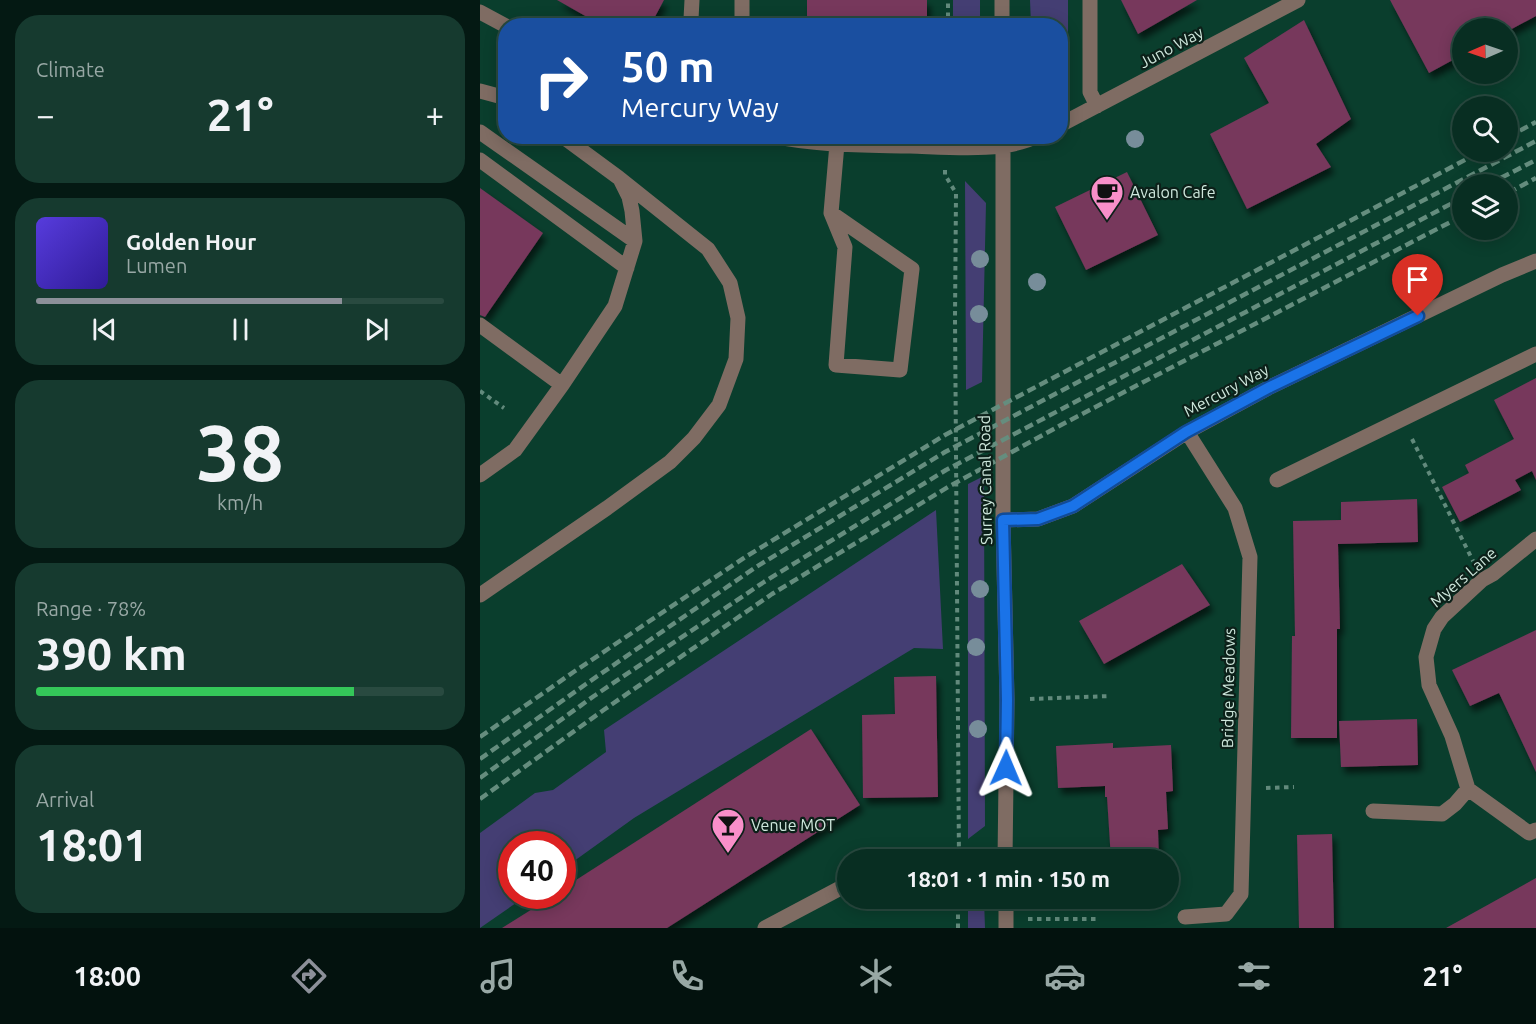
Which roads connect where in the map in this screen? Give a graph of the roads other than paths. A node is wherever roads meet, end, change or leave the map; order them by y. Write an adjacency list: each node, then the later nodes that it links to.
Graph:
1 (692, 0): 7 (street)
2 (742, 0): 8 (street)
3 (1002, 0): 9 (street)
4 (1090, 0): 13 (street)
5 (1298, 0): 13 (street, Juno Way)
6 (480, 12): 10 (street)
7 (691, 18)
8 (742, 18)
9 (1002, 18)
10 (498, 22)
11 (480, 91): 12 (street)
12 (498, 96)
13 (1097, 106): 14 (street, Juno Way)
14 (1068, 121)
15 (480, 132): 23 (street)
16 (573, 144): 21 (street)
17 (837, 144): 18 (street); 22 (street)
18 (974, 144)
19 (1003, 144): 32 (street, Surrey Canal Road)
20 (480, 160): 25 (street)
21 (620, 178): 23 (street); 34 (street)
22 (831, 213): 22 (street)
23 (635, 241): 25 (street)
24 (1536, 261): 29 (street, Mercury Way)
25 (627, 268): 28 (street)
26 (480, 325): 28 (street)
27 (1536, 354): 31 (street)
28 (562, 386): 30 (street)
29 (1186, 432): 32 (street, Mercury Way); 40 (street, Bridge Meadows)
30 (480, 475)
31 (1277, 480)
32 (1003, 520): 38 (street, Surrey Canal Road)
33 (1536, 539): 35 (street, Myers Lane)
34 (480, 595)
35 (1468, 789): 36 (street); 37 (street)
36 (1372, 811)
37 (1536, 830)
38 (1005, 849)
39 (837, 890): 41 (street)
40 (1185, 917)
41 (765, 928)

